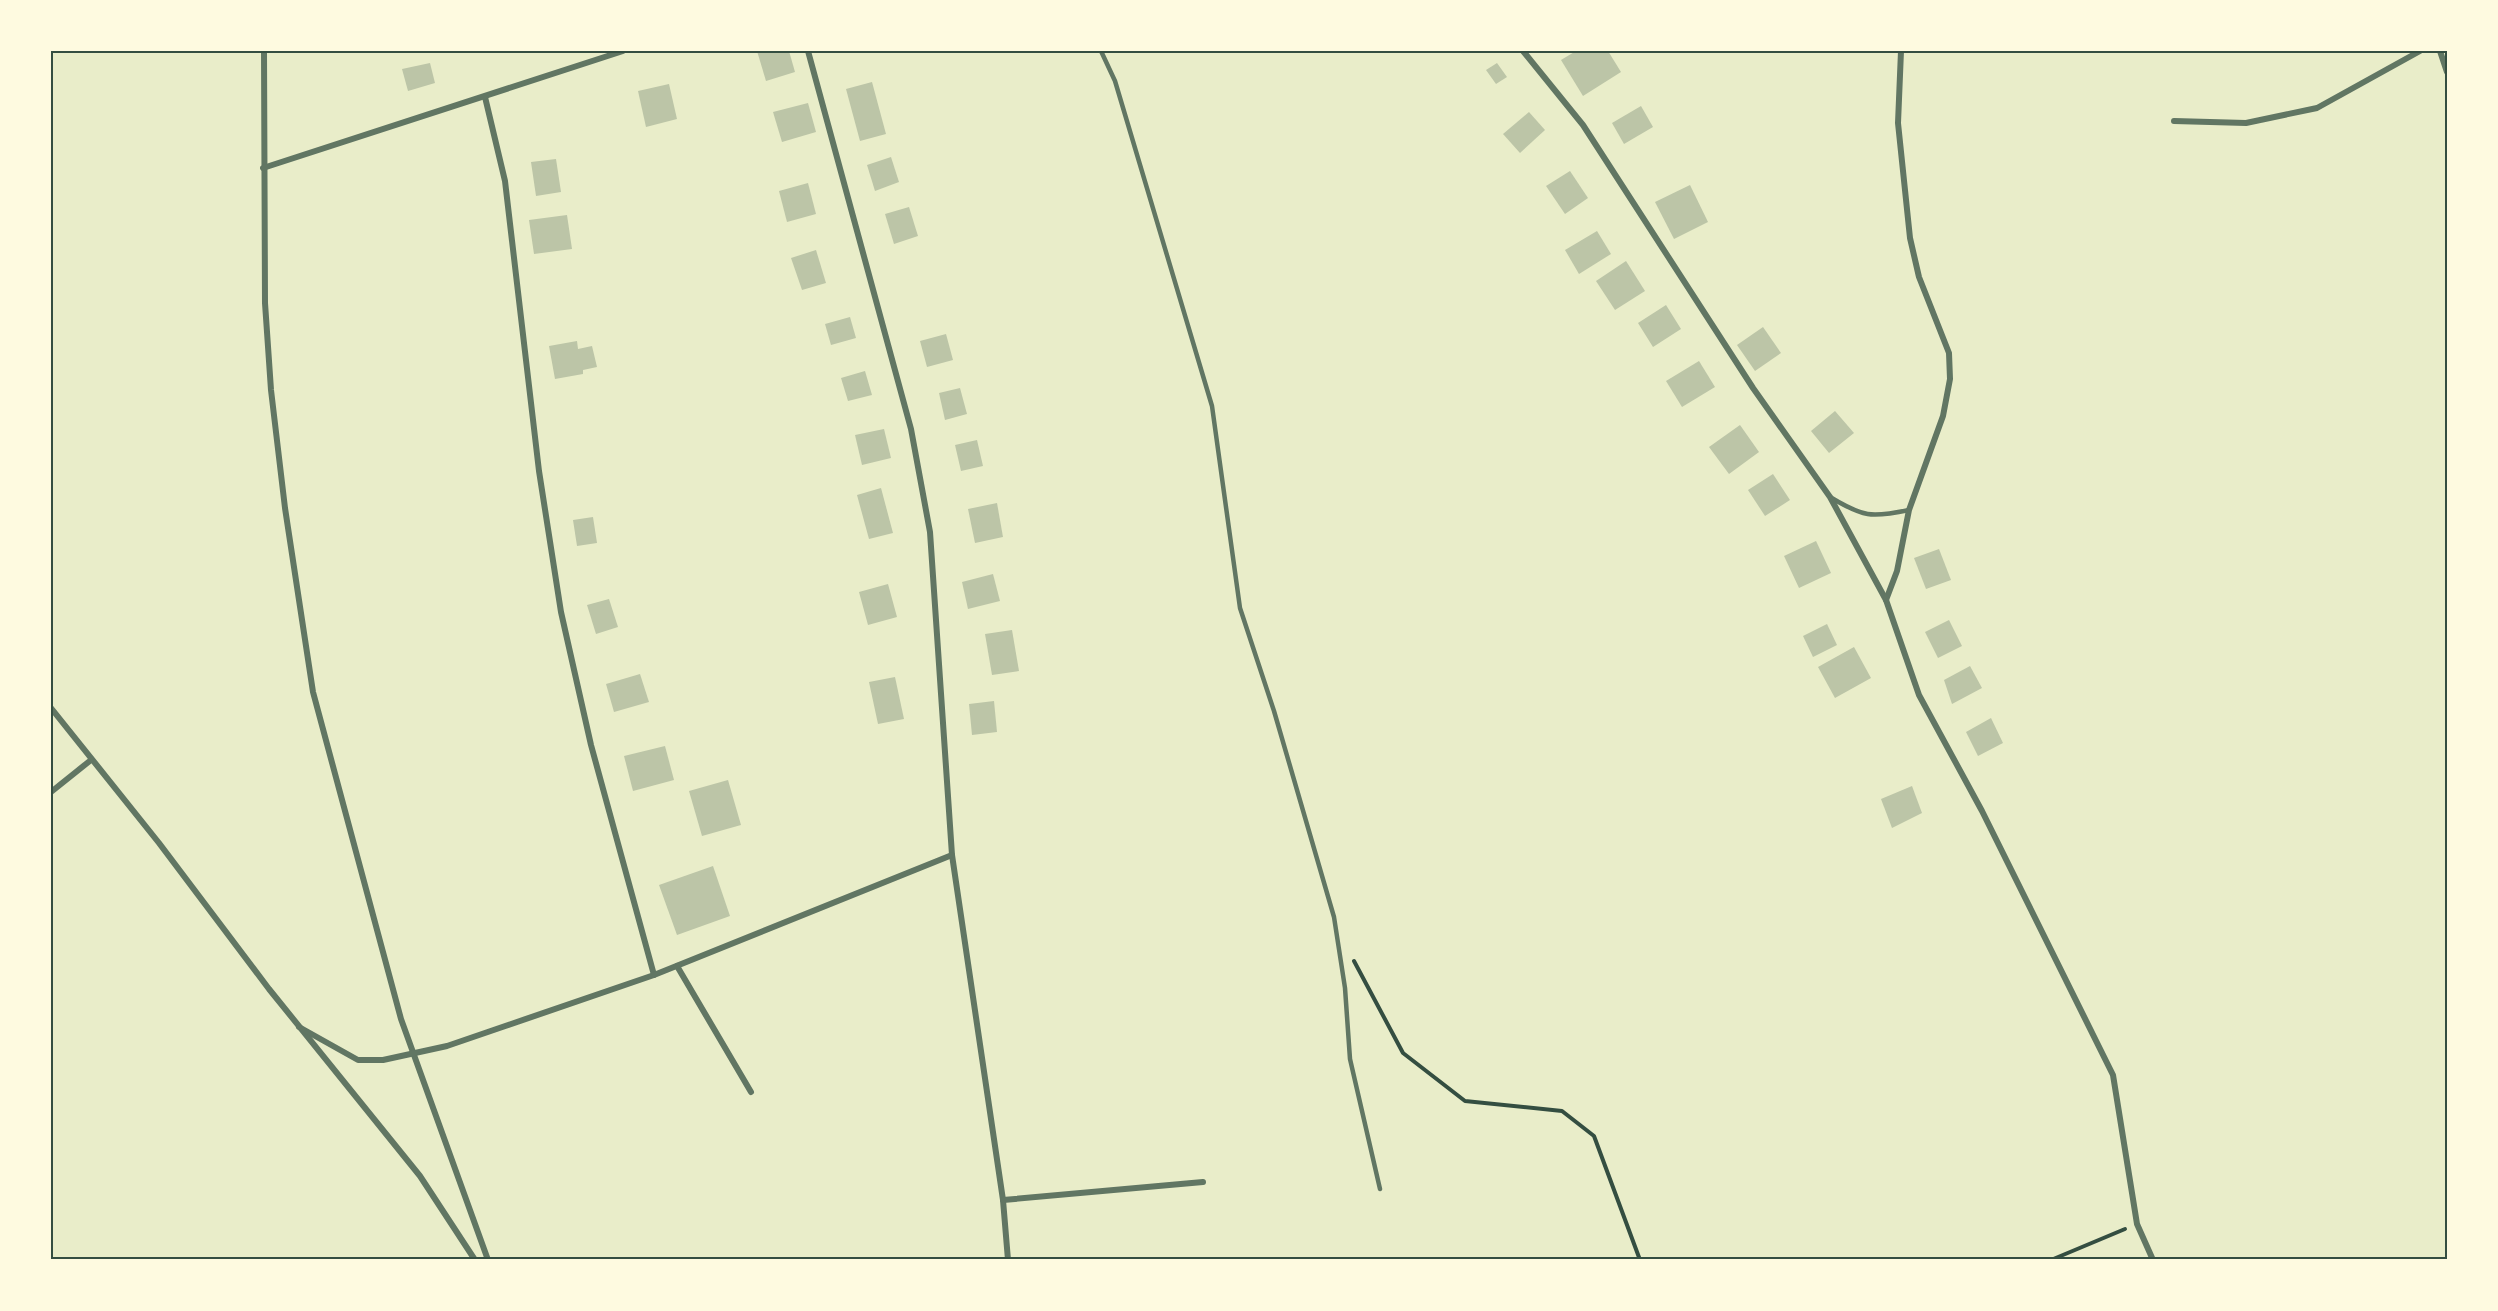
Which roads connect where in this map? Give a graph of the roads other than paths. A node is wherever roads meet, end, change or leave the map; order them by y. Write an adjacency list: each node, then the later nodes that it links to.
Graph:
1 (264, 51): 12 (street)
2 (623, 51): 10 (street)
3 (808, 51): 19 (street)
4 (1101, 51): 26 (lane)
5 (1523, 51): 13 (street)
6 (1902, 51): 14 (street)
7 (2420, 51): 11 (street)
8 (2440, 51): 9 (street)
9 (2447, 72)
10 (485, 97): 12 (street); 21 (street)
11 (2174, 121)
12 (263, 168): 23 (street)
13 (1830, 497): 14 (lane); 15 (street)
14 (1909, 510): 15 (street)
15 (1886, 600): 31 (street)
16 (51, 708): 17 (street)
17 (91, 760): 18 (street); 22 (street)
18 (51, 792)
19 (952, 855): 20 (street); 27 (street)
20 (677, 966): 21 (street); 24 (street)
21 (654, 975): 23 (street)
22 (299, 1027): 23 (street); 28 (street)
23 (416, 1053): 29 (street)
24 (751, 1092)
25 (1203, 1182): 27 (street)
26 (1380, 1189)
27 (1003, 1200): 30 (street)
28 (475, 1260)
29 (488, 1260)
30 (1008, 1260)
31 (2153, 1260)

